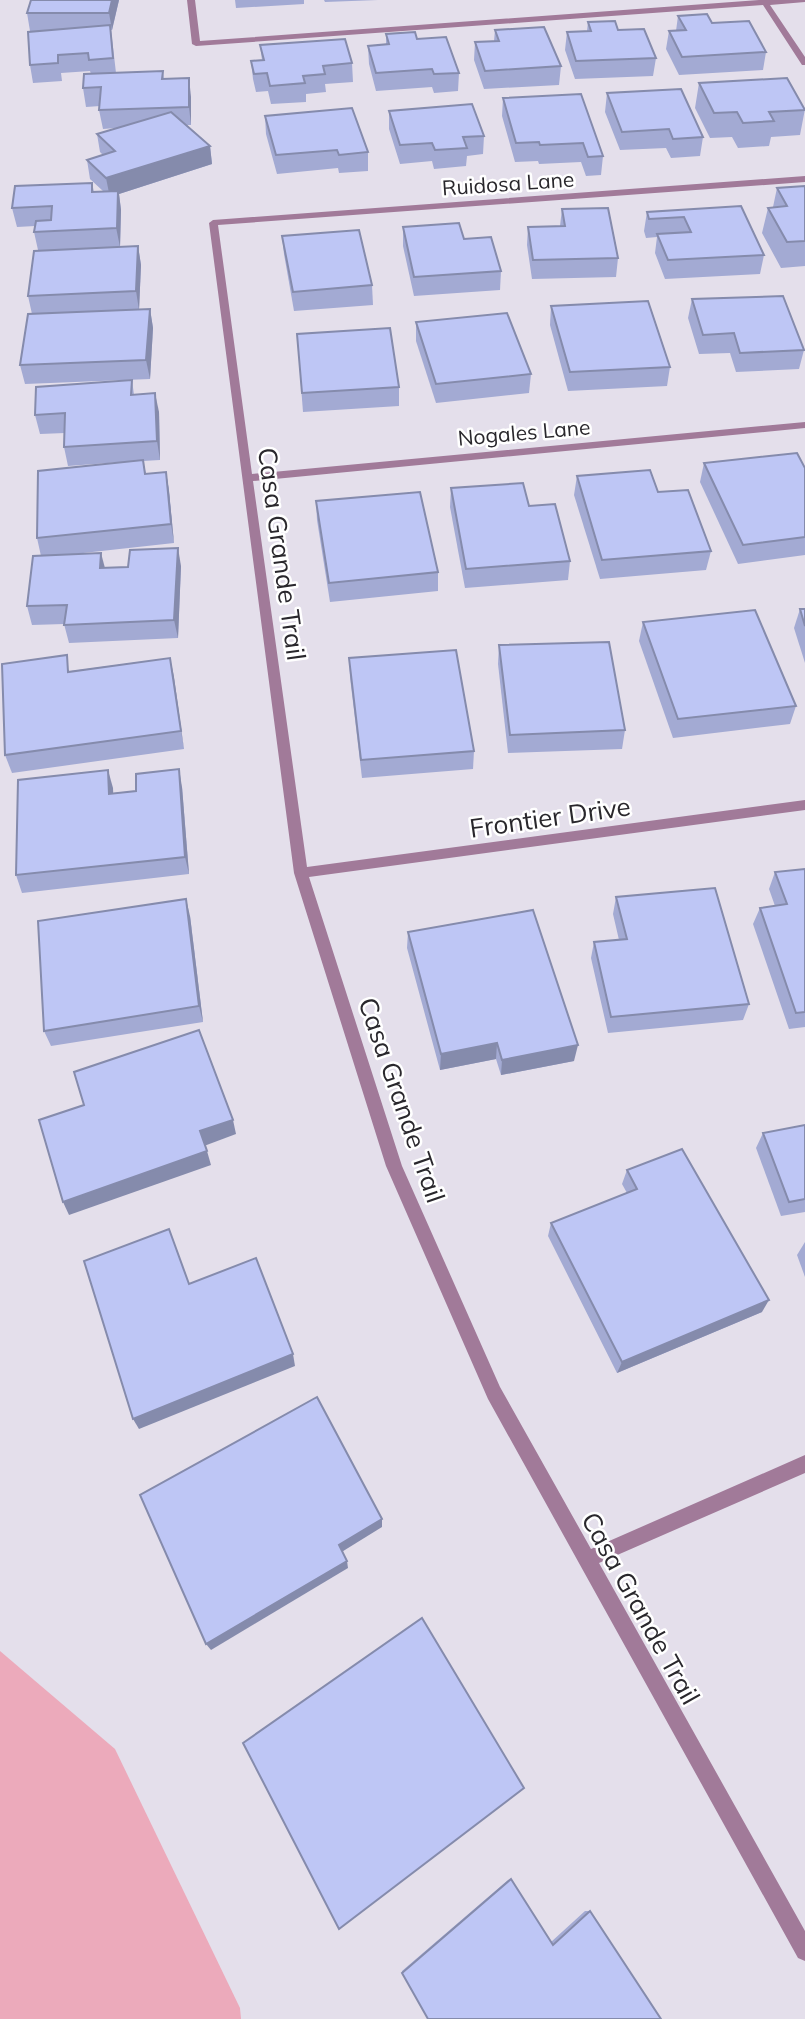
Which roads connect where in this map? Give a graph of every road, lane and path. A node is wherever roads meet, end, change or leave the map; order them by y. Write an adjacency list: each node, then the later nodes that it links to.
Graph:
1 (191, 0): 3 (street)
2 (805, 0): 3 (street)
3 (764, 2): 4 (street)
4 (805, 63)
5 (805, 179): 6 (street, Ruidosa Lane)
6 (213, 223): 8 (street, Casa Grande Trail)
7 (805, 425): 8 (street, Nogales Lane)
8 (247, 478): 10 (street, Casa Grande Trail)
9 (805, 805): 10 (street, Frontier Drive)
10 (301, 873): 12 (street, Casa Grande Trail)
11 (805, 1464): 12 (street)
12 (586, 1560): 13 (street, Casa Grande Trail)
13 (805, 1951)

